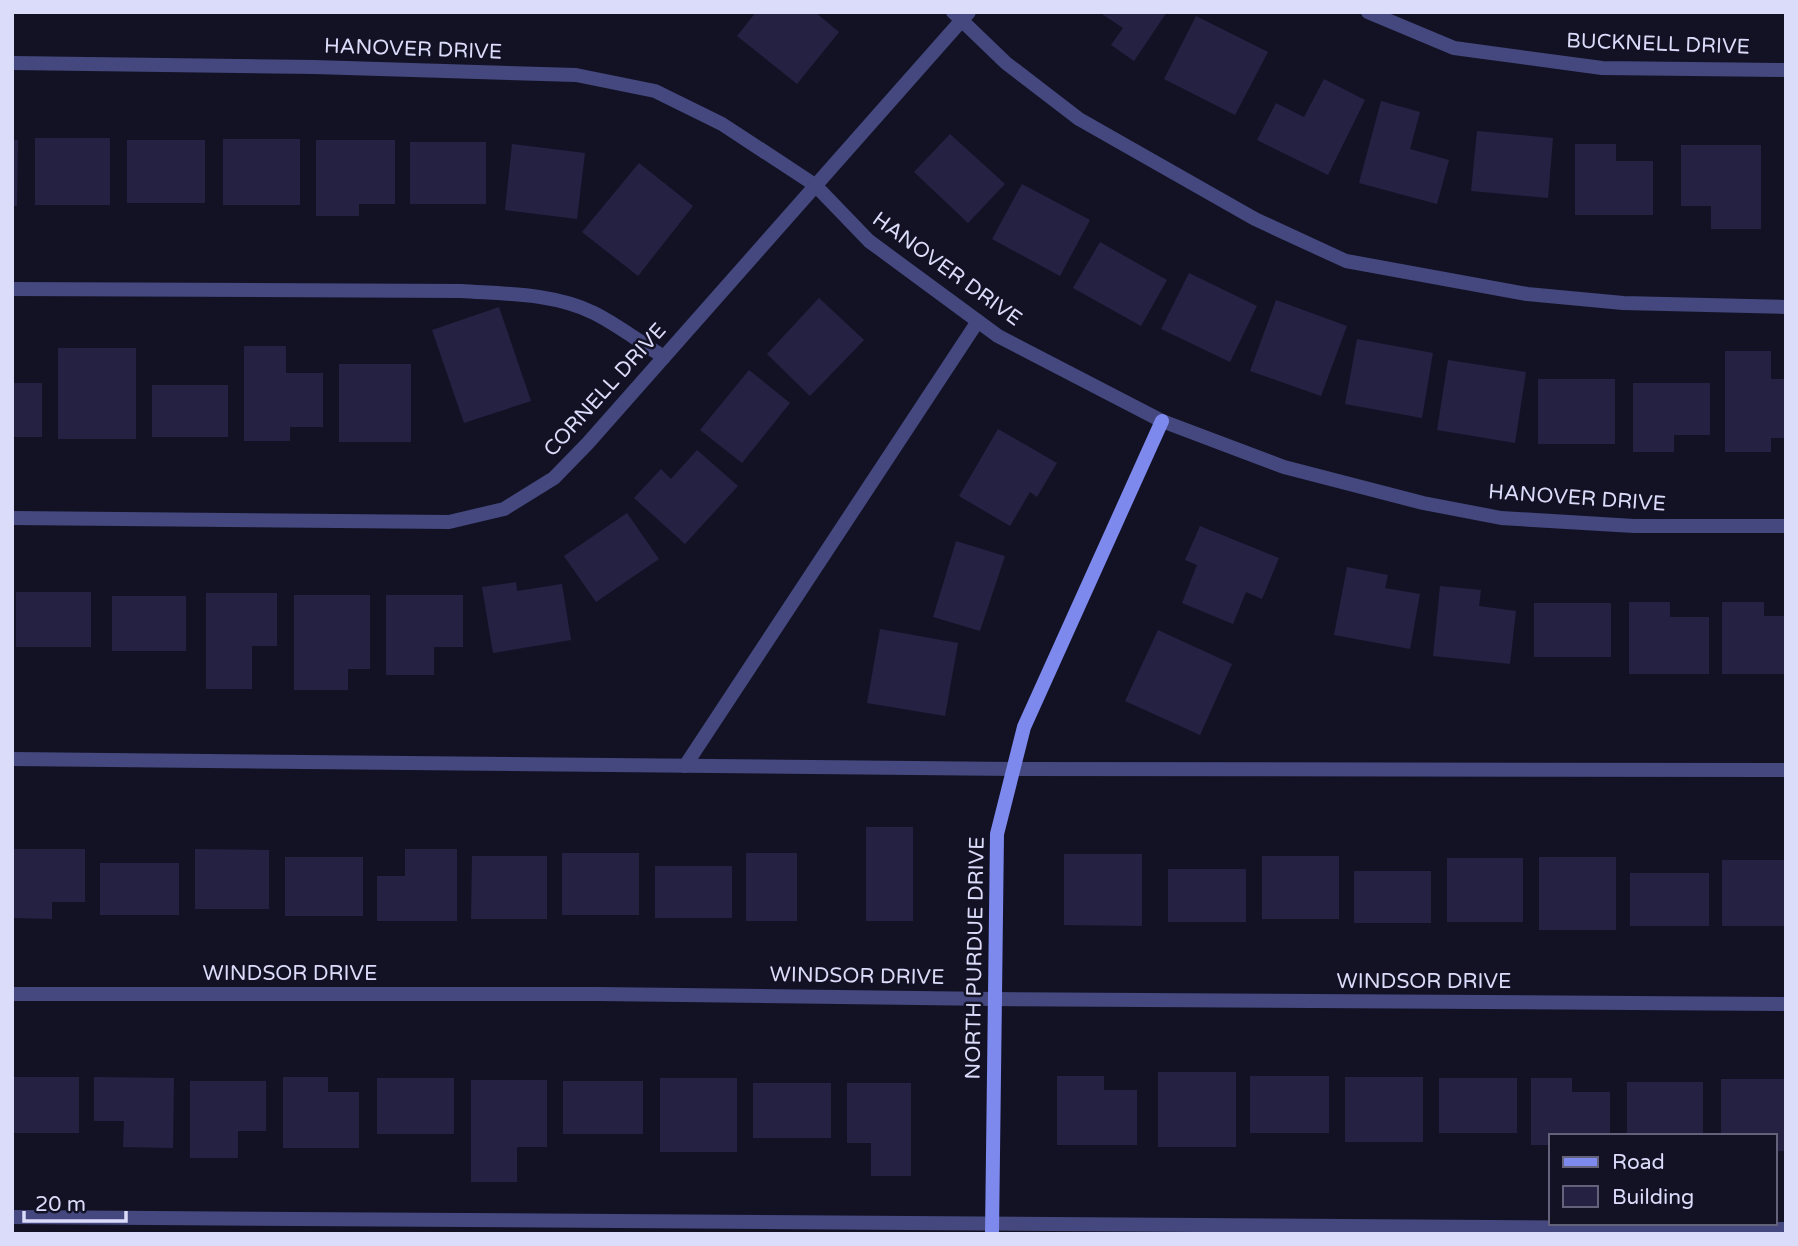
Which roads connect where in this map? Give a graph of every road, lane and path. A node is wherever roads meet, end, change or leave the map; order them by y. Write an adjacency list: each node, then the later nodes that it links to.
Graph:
1 (1368, 12): 4 (street, BUCKNELL DRIVE)
2 (962, 15): 5 (street, CORNELL DRIVE); 7 (street)
3 (12, 64): 5 (street, HANOVER DRIVE)
4 (1786, 70)
5 (815, 185): 8 (street, HANOVER DRIVE); 9 (street, CORNELL DRIVE)
6 (12, 289): 9 (street)
7 (1786, 307)
8 (978, 321): 10 (street, HANOVER DRIVE); 14 (street)
9 (664, 357): 11 (street, CORNELL DRIVE)
10 (1162, 422): 12 (street, HANOVER DRIVE); 15 (street, NORTH PURDUE DRIVE)
11 (12, 518)
12 (1786, 526)
13 (12, 759): 14 (street)
14 (685, 766): 15 (street)
15 (1014, 769): 16 (street); 18 (street, NORTH PURDUE DRIVE)
16 (1786, 770)
17 (12, 994): 18 (street, WINDSOR DRIVE)
18 (994, 999): 19 (street, WINDSOR DRIVE); 21 (street, NORTH PURDUE DRIVE)
19 (1786, 1004)
20 (12, 1217): 21 (street)
21 (992, 1229): 22 (street)
22 (1786, 1229)

